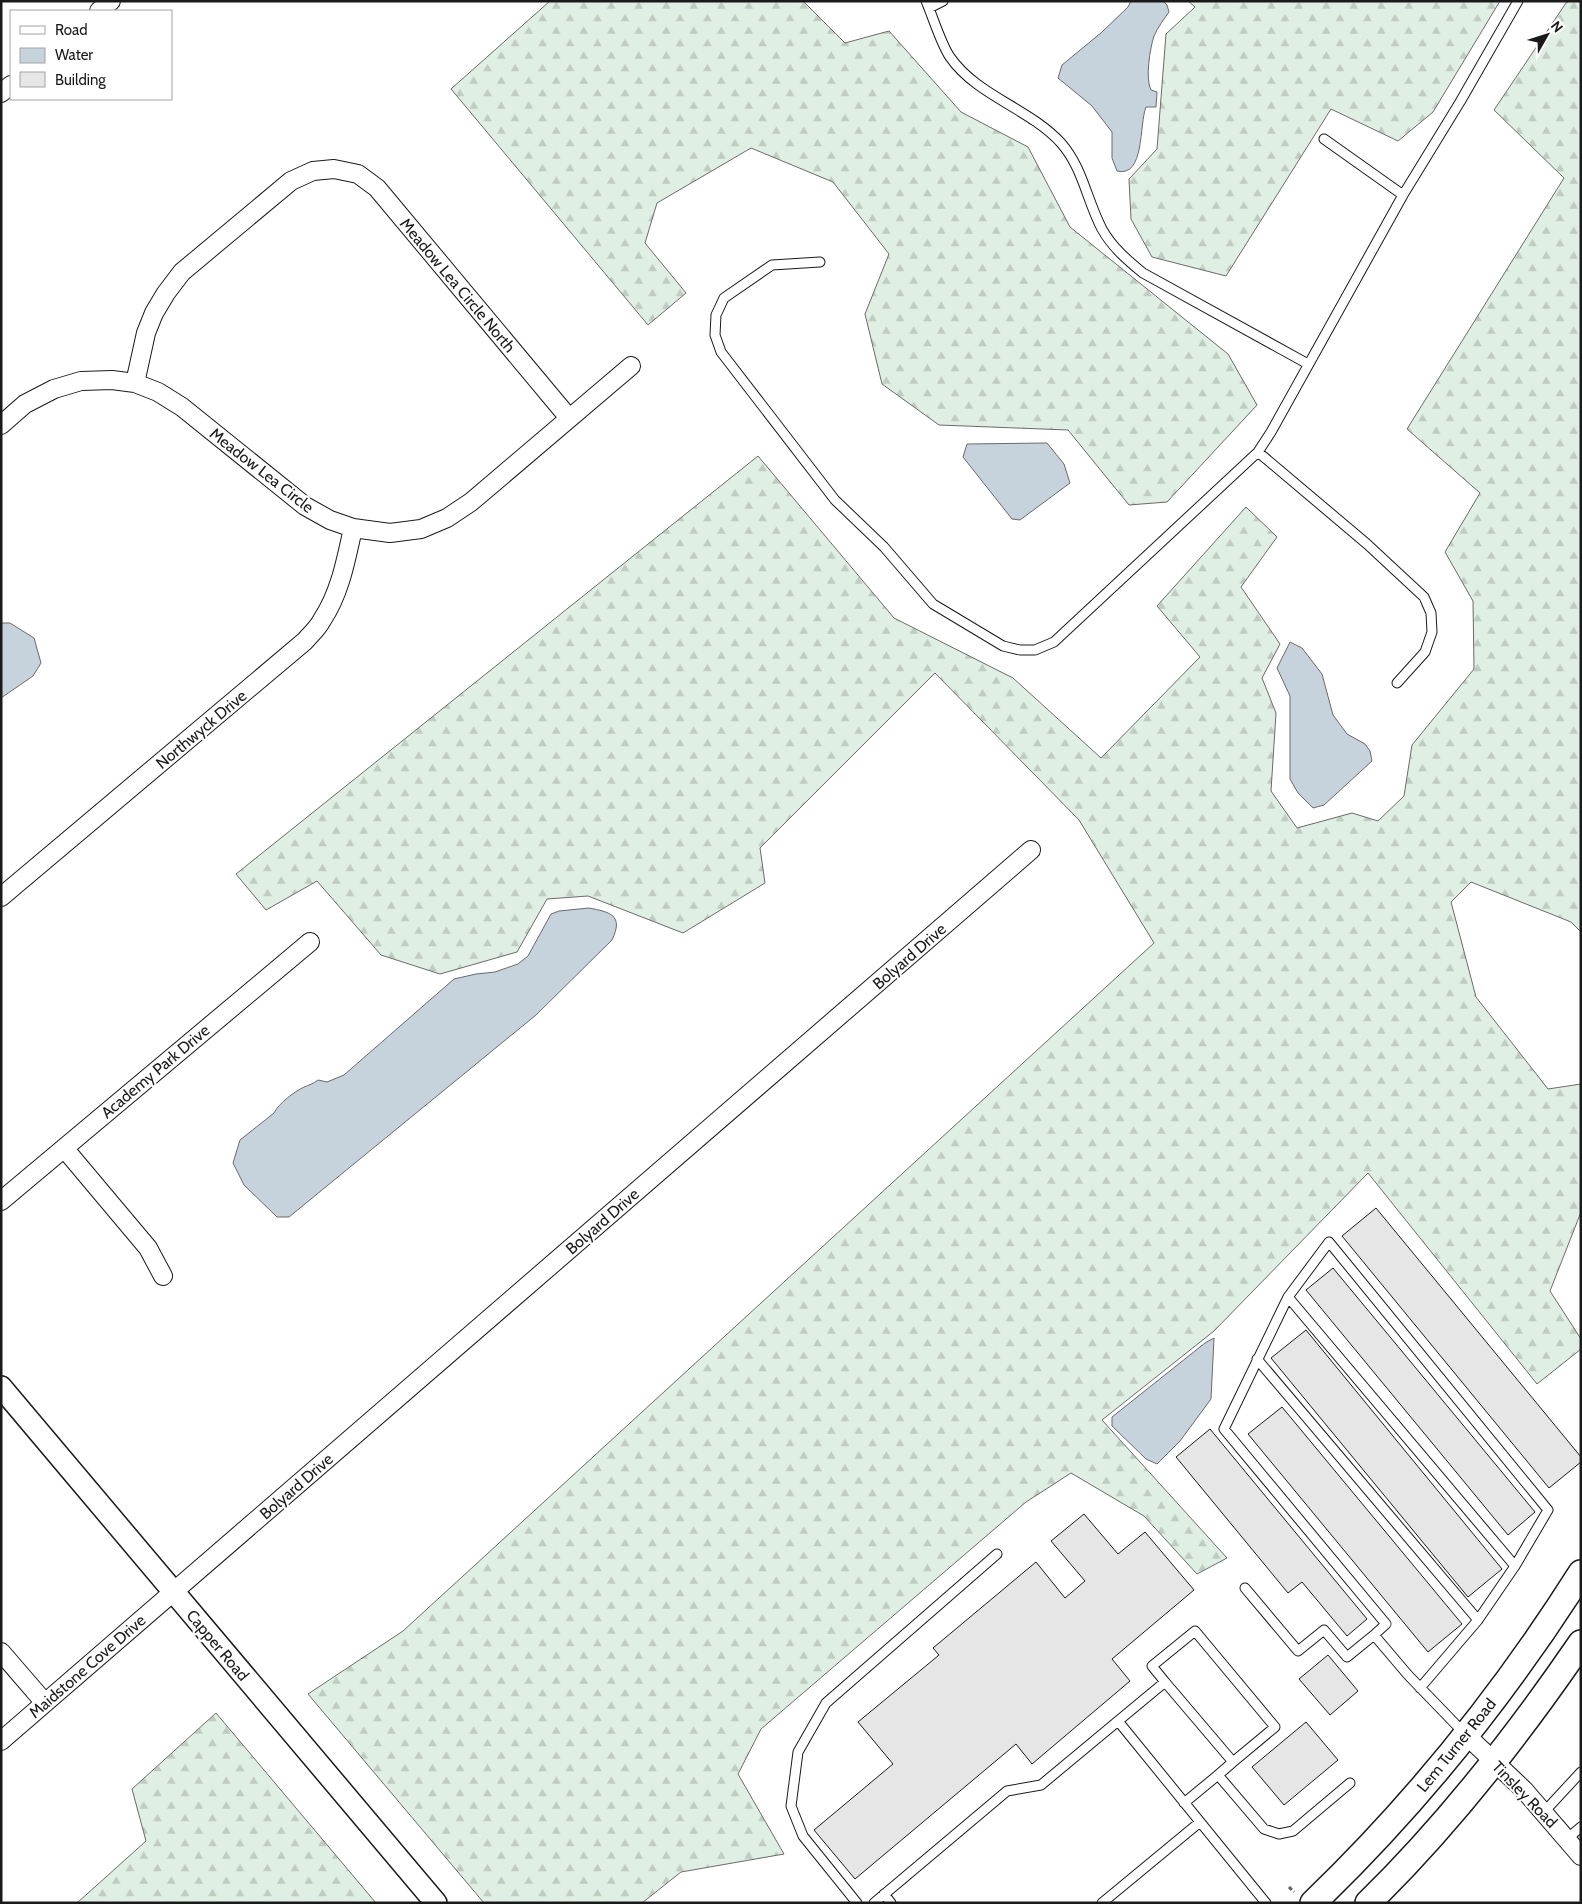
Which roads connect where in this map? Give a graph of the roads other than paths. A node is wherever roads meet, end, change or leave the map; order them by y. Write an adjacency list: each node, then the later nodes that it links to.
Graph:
1 (111, 1): 5 (street)
2 (943, 1): 4 (lane)
3 (1518, 1): 7 (lane)
4 (928, 5): 9 (lane)
5 (100, 10)
6 (1324, 139): 7 (lane)
7 (1403, 195): 9 (lane)
8 (820, 262): 14 (lane)
9 (1308, 364): 14 (lane)
10 (631, 366): 12 (street)
11 (136, 383): 12 (street, Meadow Lea Circle North); 13 (street, Meadow Lea Circle); 15 (street, Meadow Lea Circle)
12 (570, 418): 15 (street, Meadow Lea Circle)
13 (1, 425)
14 (1258, 452): 16 (lane)
15 (354, 528): 18 (street, Northwyck Drive)
16 (1397, 683)
17 (1031, 850): 30 (street, Bolyard Drive)
18 (1, 897)
19 (310, 942): 20 (street, Academy Park Drive)
20 (64, 1148): 21 (street, Academy Park Drive); 22 (street)
21 (1, 1201)
22 (163, 1276)
23 (1288, 1297): 24 (lane); 27 (lane); 27 (lane)
24 (1257, 1359): 31 (lane); 32 (lane)
25 (1, 1387): 30 (street, Capper Road)
26 (997, 1554): 56 (lane)
27 (1515, 1566): 31 (lane)
28 (1581, 1573): 39 (main road, Lem Turner Road)
29 (1245, 1588): 32 (lane)
30 (173, 1592): 37 (street, Maidstone Cove Drive); 55 (street, Capper Road)
31 (1478, 1620): 36 (lane)
32 (1374, 1635): 36 (lane)
33 (1, 1652): 37 (street)
34 (1576, 1654): 42 (main road)
35 (1165, 1682): 38 (lane); 41 (lane); 41 (lane)
36 (1420, 1688): 39 (lane)
37 (45, 1703): 40 (street, Maidstone Cove Drive)
38 (1118, 1721): 46 (lane); 52 (lane)
39 (1466, 1735): 42 (street, Tinsley Road); 53 (main road, Lem Turner Road)
40 (1, 1741)
41 (1233, 1762): 44 (lane)
42 (1494, 1762): 47 (street, Tinsley Road); 60 (main road)
43 (1581, 1772): 47 (lane)
44 (1218, 1775): 45 (lane); 46 (lane)
45 (1350, 1783)
46 (1184, 1803): 48 (lane)
47 (1544, 1812): 50 (street, Tinsley Road)
48 (1200, 1822): 54 (lane); 59 (lane)
49 (1581, 1827): 50 (lane)
50 (1567, 1839): 51 (street, Tinsley Road)
51 (1581, 1856)
52 (884, 1894): 57 (lane); 58 (lane)
53 (1304, 1898)
54 (1263, 1902)
55 (436, 1903)
56 (857, 1903)
57 (874, 1903)
58 (891, 1903)
59 (1102, 1903)
60 (1368, 1903)

